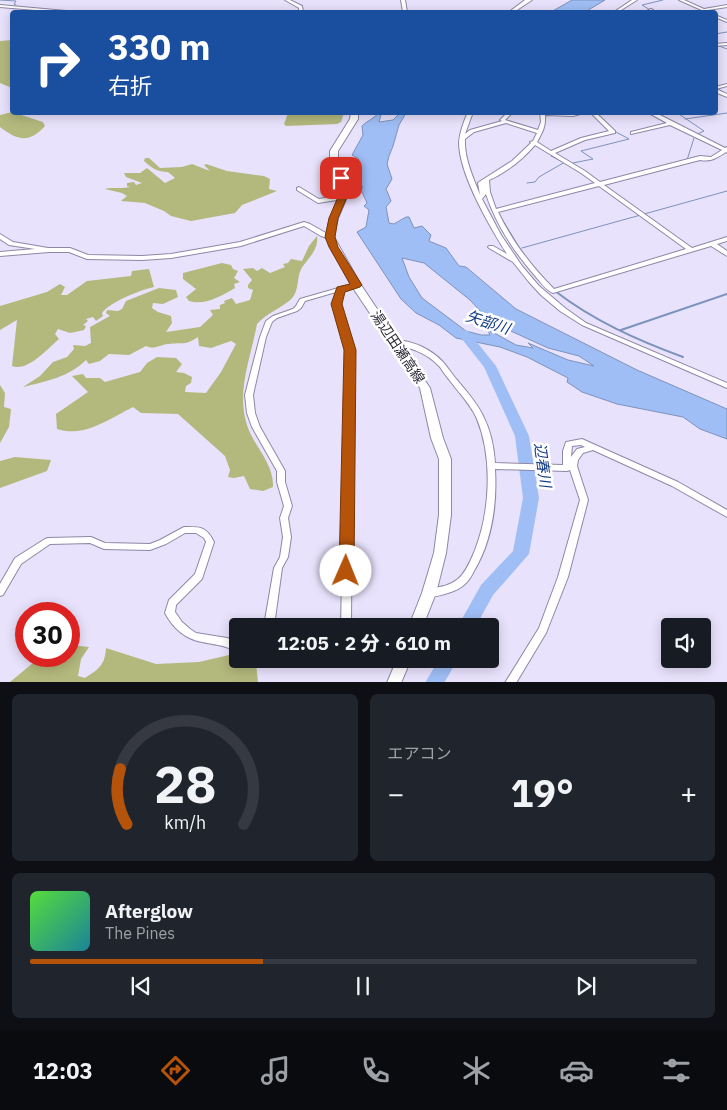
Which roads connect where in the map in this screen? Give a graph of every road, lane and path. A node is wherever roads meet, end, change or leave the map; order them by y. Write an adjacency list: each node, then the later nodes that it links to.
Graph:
1 (288, 0): 9 (street)
2 (529, 0): 10 (main road)
3 (640, 0): 5 (street)
4 (681, 0): 12 (street)
5 (633, 2): 11 (street)
6 (0, 6): 8 (street)
7 (727, 6): 13 (street)
8 (44, 10)
9 (301, 10)
10 (515, 10)
11 (621, 10)
12 (704, 10)
13 (710, 10)
14 (355, 115): 31 (main road)
15 (469, 115): 24 (street)
16 (508, 115): 20 (street)
17 (543, 115): 22 (street)
18 (595, 115): 27 (street)
19 (655, 115): 21 (street)
20 (505, 122): 22 (street); 24 (street)
21 (671, 123): 23 (street); 26 (street)
22 (541, 133): 25 (street)
23 (633, 133)
24 (463, 138): 32 (street)
25 (534, 142): 27 (street); 28 (street)
26 (726, 150): 29 (street)
27 (550, 153): 29 (street)
28 (486, 180): 32 (street); 33 (street)
29 (599, 184): 33 (street); 40 (street)
30 (299, 189): 31 (street)
31 (343, 197): 35 (main road)
32 (479, 198): 43 (street)
33 (495, 211): 40 (street)
34 (0, 236): 39 (street)
35 (330, 237): 39 (street); 44 (main road, 湯辺田瀬高線)
36 (727, 239): 37 (street)
37 (713, 244): 40 (street); 42 (street)
38 (491, 247): 43 (street)
39 (49, 250): 41 (street)
40 (691, 250)
41 (0, 254)
42 (727, 254)
43 (516, 261): 47 (street)
44 (356, 285): 45 (street); 46 (main road, 湯辺田瀬高線)
45 (340, 290): 53 (street); 54 (street)
46 (397, 344): 49 (street); 52 (main road, 湯辺田瀬高線)
47 (727, 386)
48 (593, 447): 49 (street); 50 (street); 59 (street)
49 (494, 466): 52 (street)
50 (727, 514)
51 (0, 592): 56 (street)
52 (429, 593): 55 (main road, 湯辺田瀬高線)
53 (270, 618)
54 (346, 618)
55 (419, 618)
56 (229, 643)
57 (400, 668): 58 (main road)
58 (394, 682)
59 (510, 682)

